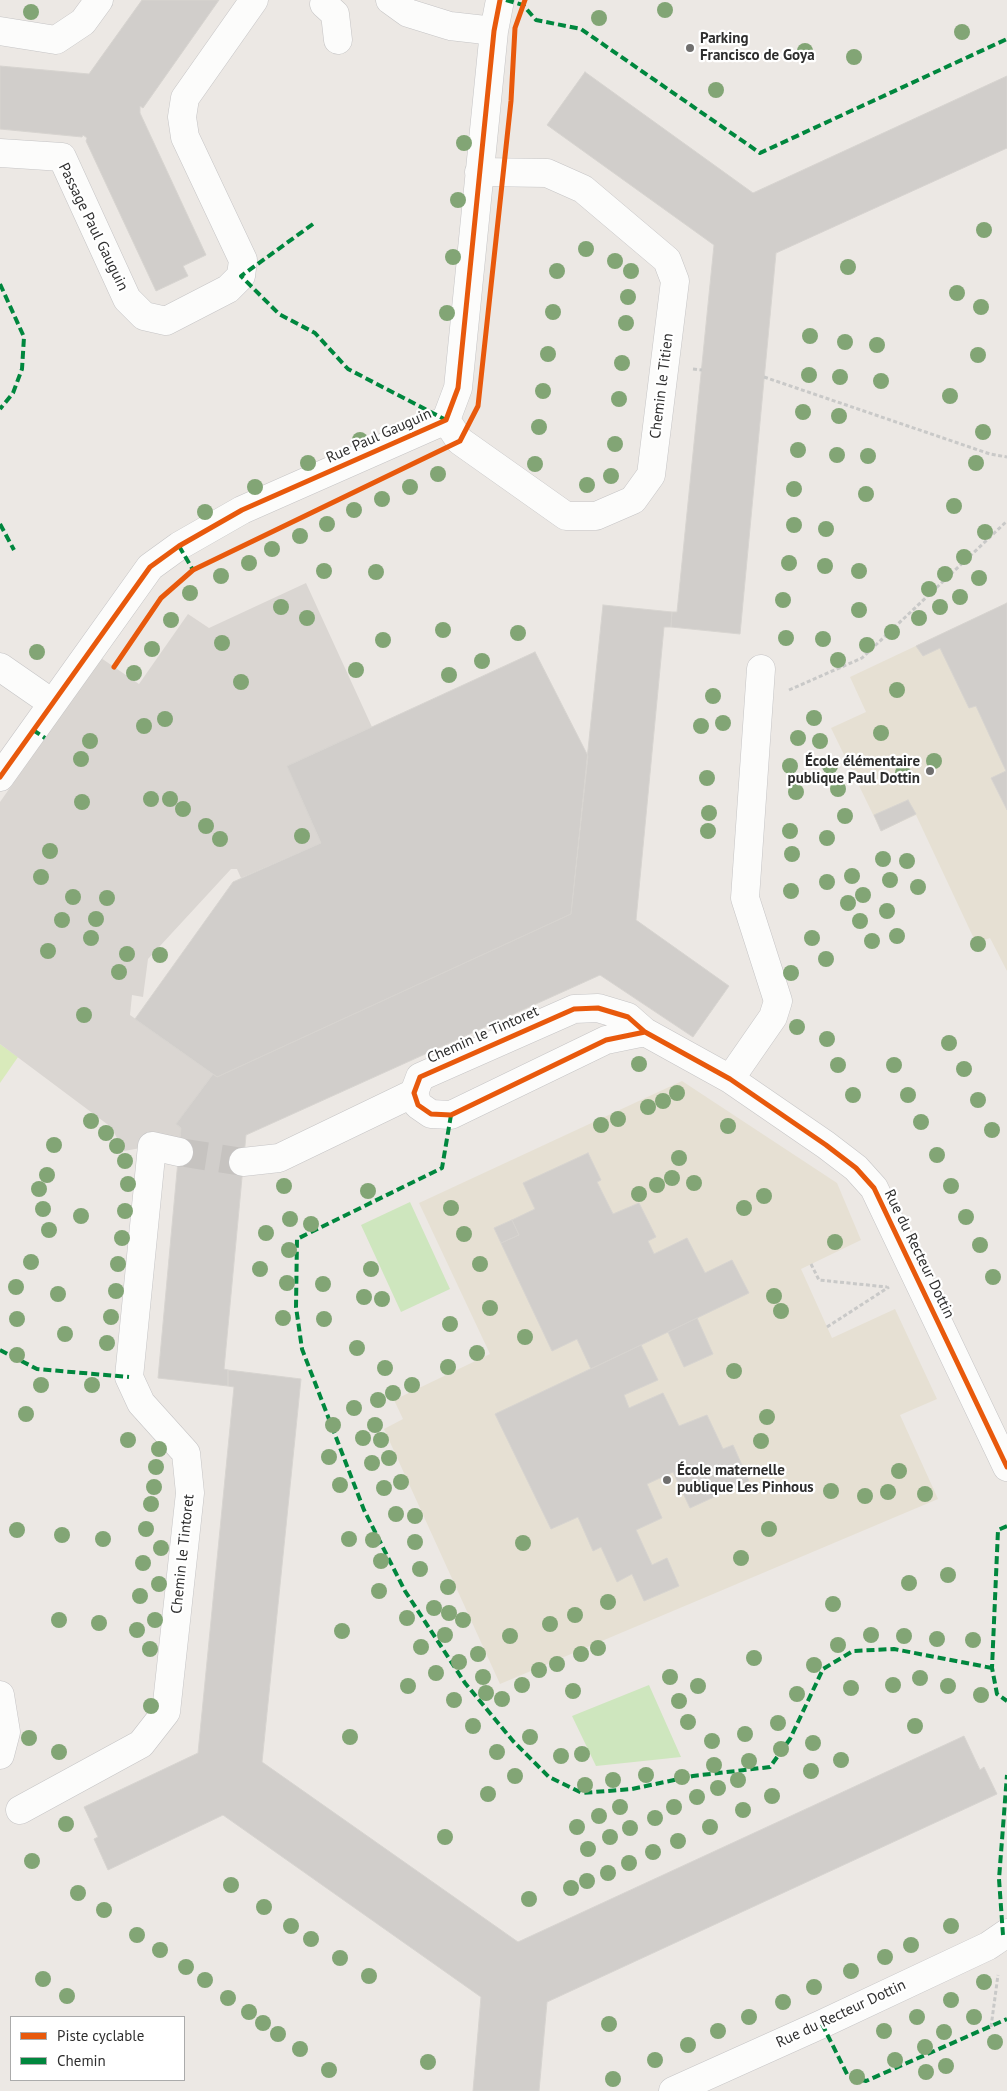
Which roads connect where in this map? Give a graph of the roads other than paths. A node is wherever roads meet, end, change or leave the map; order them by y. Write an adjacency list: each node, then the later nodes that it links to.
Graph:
1 (99, 0): 6 (street)
2 (254, 0): 9 (street, Passage Paul Gauguin)
3 (326, 0): 8 (street)
4 (390, 0): 7 (street)
5 (500, 0): 7 (street, Rue Paul Gauguin)
6 (0, 31)
7 (494, 31): 10 (street, Rue Paul Gauguin)
8 (338, 40)
9 (0, 153)
10 (479, 172): 11 (street, Rue Paul Gauguin); 11 (street, Chemin le Titien)
11 (446, 420): 14 (street, Rue Paul Gauguin)
12 (0, 667): 14 (street)
13 (761, 669): 17 (street)
14 (52, 703): 15 (street, Rue Paul Gauguin)
15 (0, 777)
16 (645, 1032): 17 (street, Chemin le Tintoret); 18 (street); 18 (street, Chemin le Tintoret)
17 (730, 1080): 21 (street, Rue du Recteur Dottin)
18 (414, 1093): 20 (street, Chemin le Tintoret)
19 (179, 1152): 24 (street, Chemin le Tintoret)
20 (244, 1162)
21 (1007, 1467)
22 (0, 1695): 23 (street)
23 (0, 1756)
24 (20, 1810)
25 (1005, 1934): 26 (street, Rue du Recteur Dottin)
26 (672, 2091)

